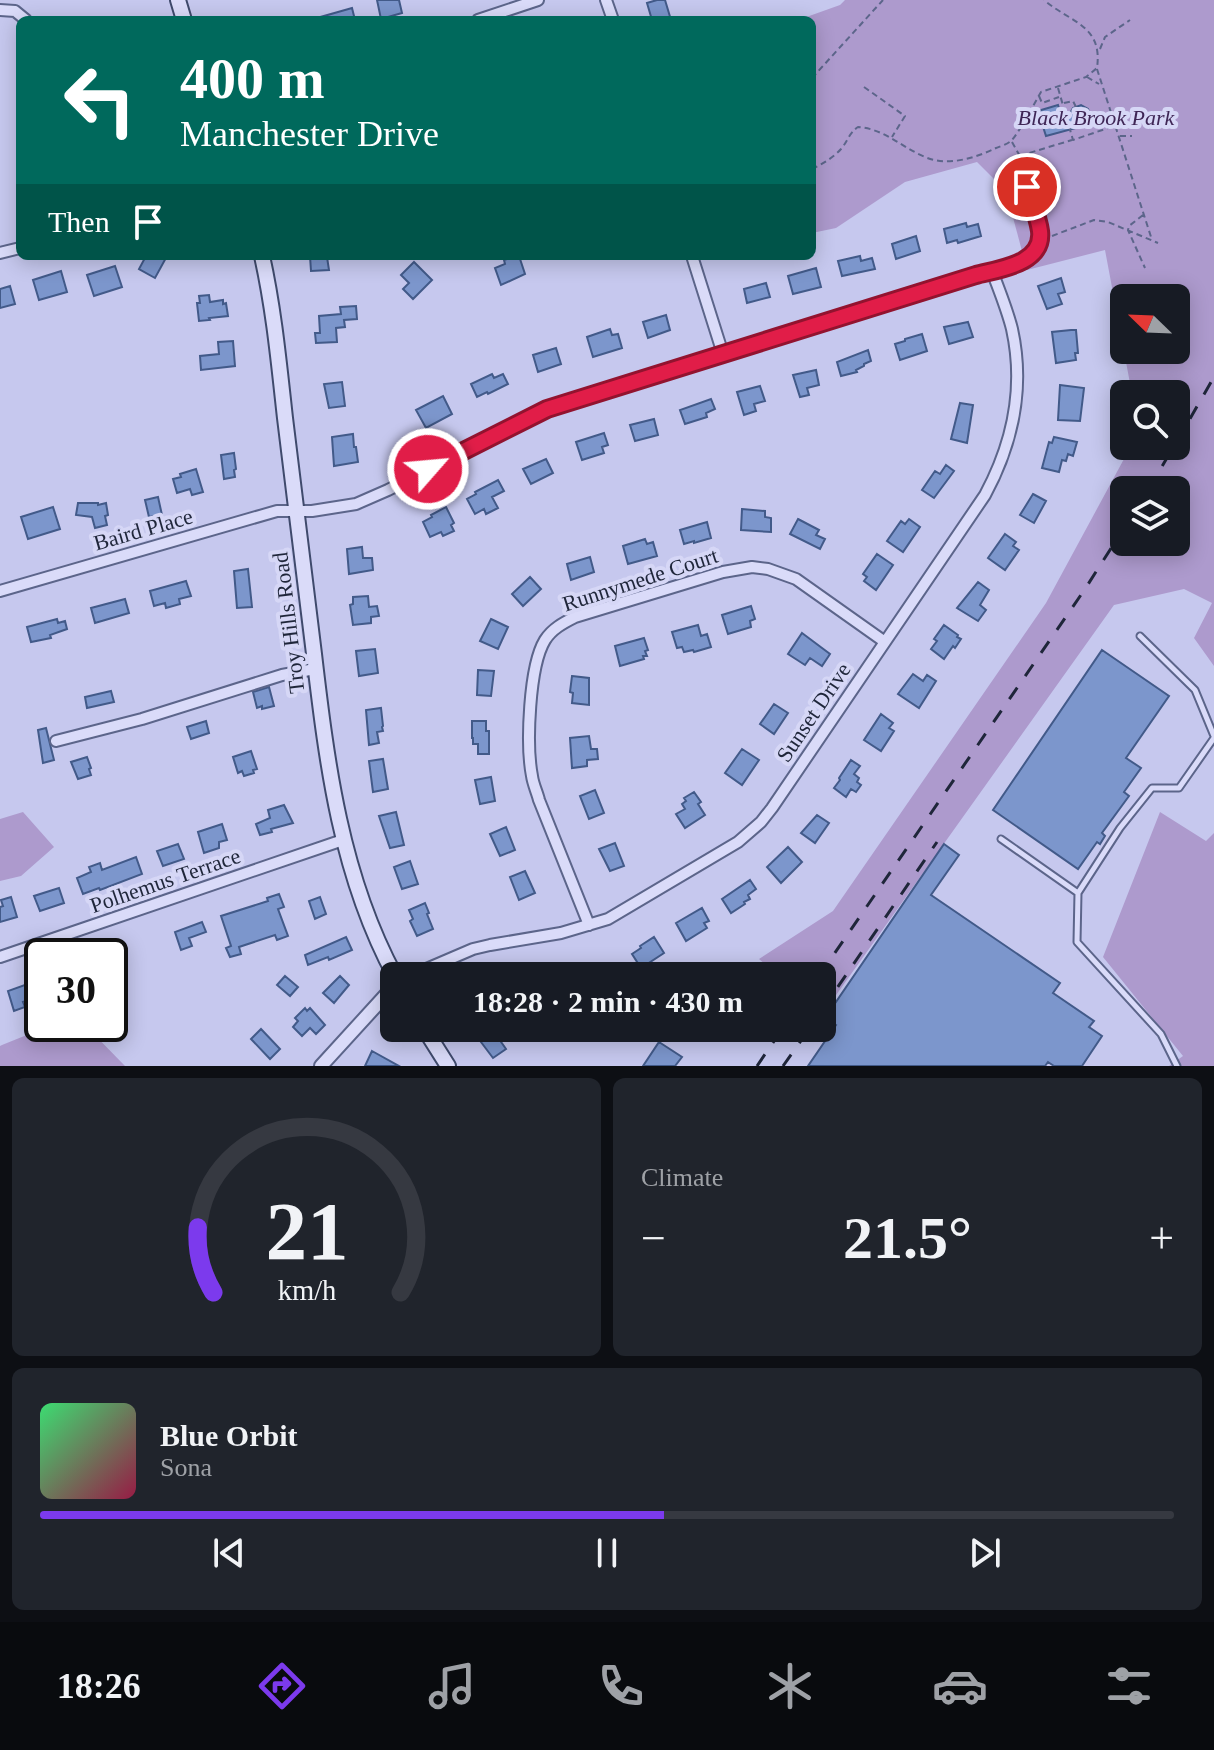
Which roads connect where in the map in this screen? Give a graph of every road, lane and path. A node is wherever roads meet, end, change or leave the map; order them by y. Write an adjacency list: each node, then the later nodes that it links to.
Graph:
1 (538, 0): 6 (street)
2 (883, 0): 12 (path)
3 (1044, 0): 8 (path)
4 (0, 10): 5 (street)
5 (21, 16)
6 (490, 16)
7 (1130, 20): 9 (path)
8 (1092, 34): 9 (path); 10 (path)
9 (1105, 37): 10 (path)
10 (1099, 50): 11 (path)
11 (1097, 68): 13 (path); 14 (path)
12 (816, 74)
13 (1086, 77): 14 (path); 16 (path)
14 (1102, 86): 21 (path)
15 (864, 87): 24 (path)
16 (1057, 87): 17 (path); 18 (path)
17 (1039, 95): 18 (path); 26 (path)
18 (1060, 97): 19 (path)
19 (1062, 104): 20 (path); 25 (path)
20 (1076, 107)
21 (1116, 126): 22 (path); 25 (path)
22 (1119, 136): 23 (path); 31 (path)
23 (1132, 136)
24 (892, 138): 26 (path); 28 (path)
25 (1073, 140): 27 (path)
26 (1011, 141): 27 (path)
27 (1021, 158): 29 (path)
28 (816, 168)
29 (1030, 174)
30 (1027, 187): 33 (street)
31 (1144, 214): 32 (path); 34 (path)
32 (1128, 230): 33 (path); 34 (path); 38 (path)
33 (1039, 240): 39 (street, Baird Place)
34 (1152, 240): 35 (path)
35 (1158, 243)
36 (263, 260): 41 (main road, Troy Hills Road)
37 (693, 260): 40 (street)
38 (1145, 268)
39 (992, 271): 40 (street, Baird Place); 44 (street, Sunset Drive)
40 (723, 354): 41 (street, Baird Place)
41 (297, 511): 42 (street, Baird Place); 45 (main road, Troy Hills Road)
42 (0, 591)
43 (1140, 636): 46 (lane)
44 (885, 642): 51 (street, Sunset Drive); 51 (street, Runnymede Court)
45 (315, 669): 47 (street); 49 (main road, Troy Hills Road)
46 (1214, 737): 50 (lane)
47 (56, 741)
48 (1001, 839): 50 (lane)
49 (343, 840): 52 (street, Polhemus Terrace); 53 (main road, Troy Hills Road)
50 (1078, 893): 59 (lane)
51 (589, 925): 54 (street, Sunset Drive)
52 (0, 957)
53 (389, 962)
54 (443, 962)
55 (380, 1001): 57 (street)
56 (433, 1042): 58 (main road)
57 (321, 1066)
58 (448, 1066)
59 (1177, 1066)

